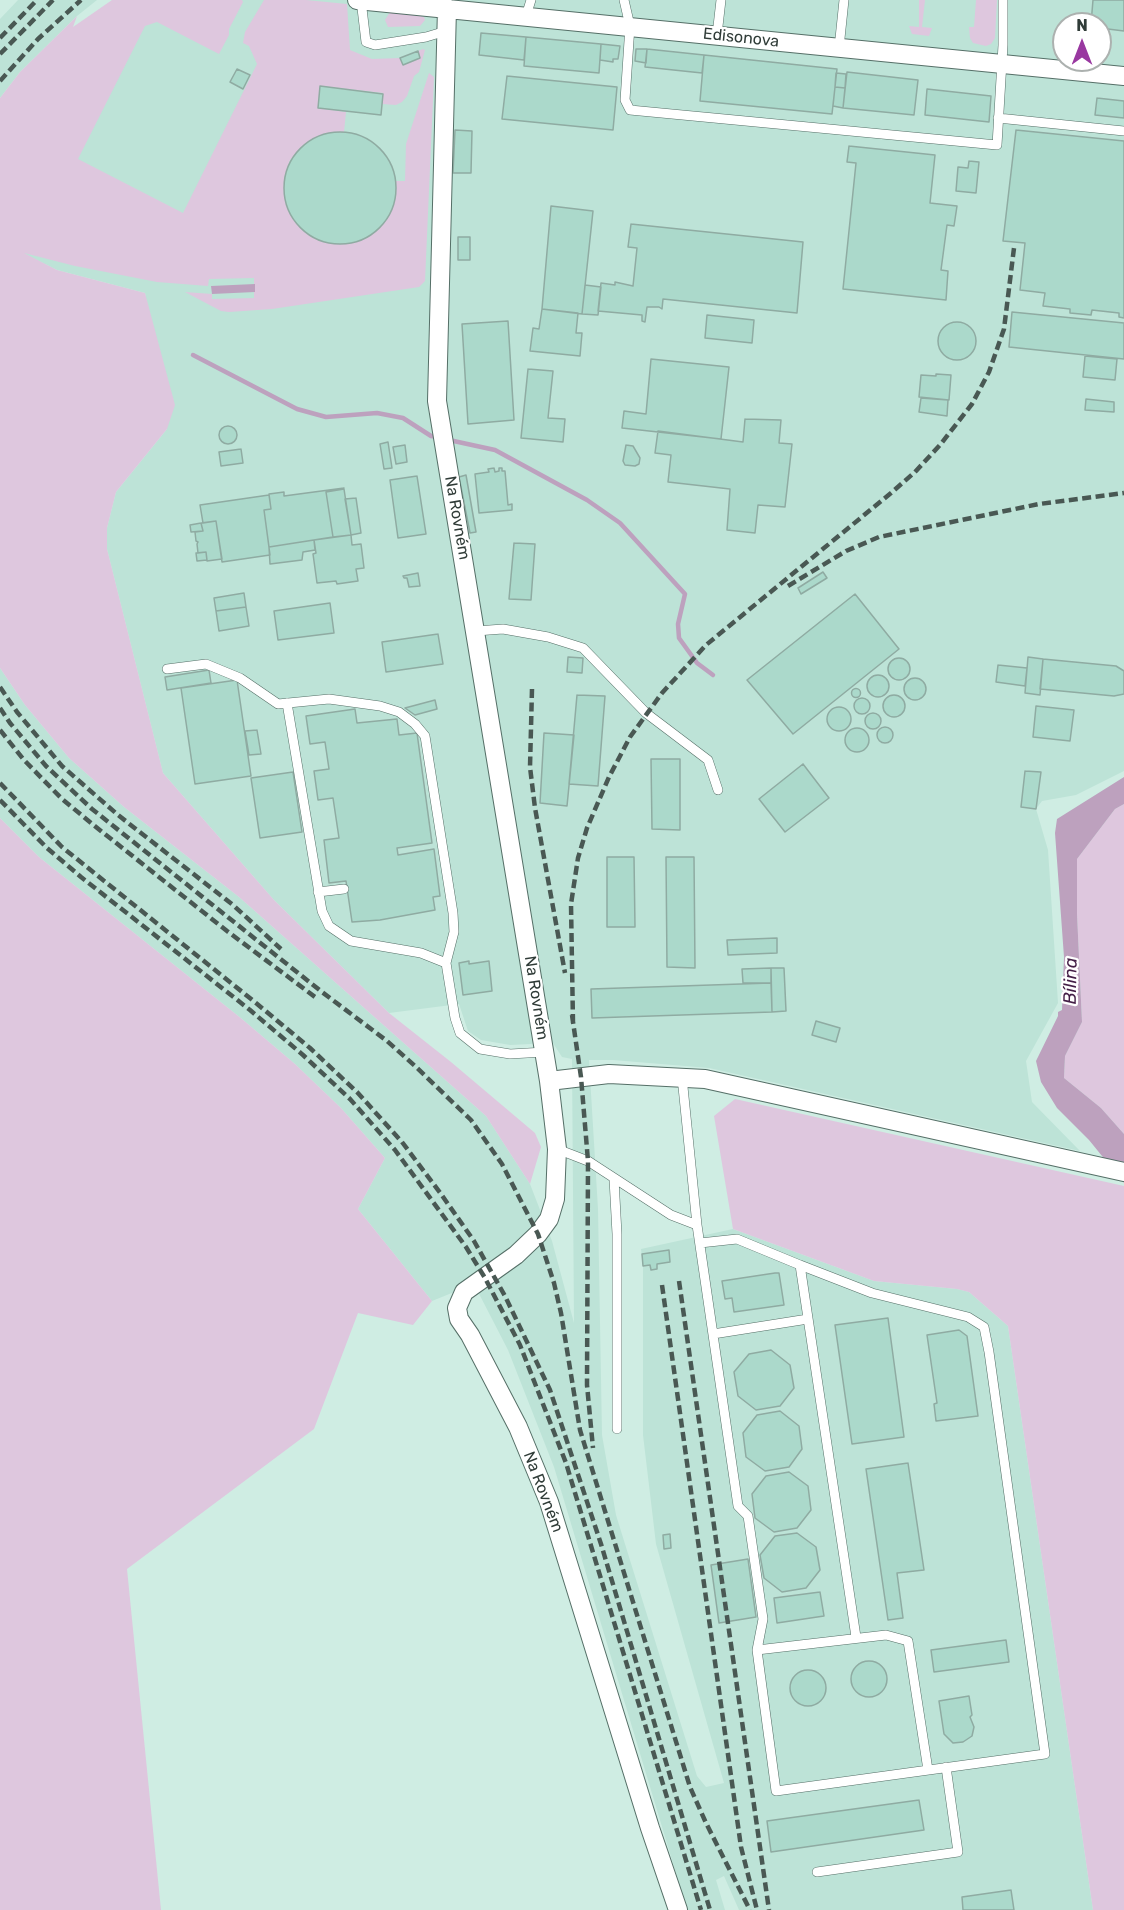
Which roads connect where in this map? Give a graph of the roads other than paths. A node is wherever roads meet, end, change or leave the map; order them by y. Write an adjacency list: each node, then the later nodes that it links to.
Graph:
1 (359, 0): 7 (street, Edisonova); 9 (lane)
2 (624, 0): 8 (lane)
3 (721, 0): 10 (lane)
4 (844, 0): 11 (lane)
5 (1003, 0): 12 (lane)
6 (530, 4): 7 (street, Edisonova); 8 (street, Edisonova)
7 (447, 8): 9 (street, Na Rovném)
8 (630, 27): 10 (street, Edisonova); 14 (lane)
9 (446, 31): 16 (street, Na Rovném)
10 (717, 35): 11 (street, Edisonova)
11 (839, 48): 12 (street, Edisonova)
12 (1001, 64): 13 (street, Edisonova); 14 (lane)
13 (1124, 76)
14 (998, 118): 15 (lane)
15 (1124, 131)
16 (476, 632): 19 (lane); 23 (street, Na Rovném)
17 (167, 669): 18 (lane)
18 (287, 703): 21 (lane); 22 (lane)
19 (718, 790)
20 (344, 889): 21 (lane)
21 (318, 892): 22 (lane)
22 (446, 963): 23 (lane)
23 (545, 1052): 25 (street, Na Rovném)
24 (681, 1077): 25 (street); 27 (street); 29 (lane)
25 (549, 1081): 26 (street, Na Rovném)
26 (557, 1149): 28 (lane); 40 (street, Na Rovném)
27 (1124, 1172)
28 (614, 1179): 29 (lane); 34 (lane)
29 (697, 1225): 30 (lane)
30 (699, 1243): 31 (lane); 33 (lane)
31 (800, 1264): 32 (lane); 37 (lane)
32 (808, 1319): 33 (lane); 35 (lane)
33 (713, 1334): 36 (lane)
34 (617, 1429)
35 (856, 1637): 36 (lane); 38 (lane)
36 (757, 1650): 38 (lane)
37 (946, 1767): 38 (lane); 39 (lane)
38 (928, 1770)
39 (817, 1872)
40 (678, 1910)

